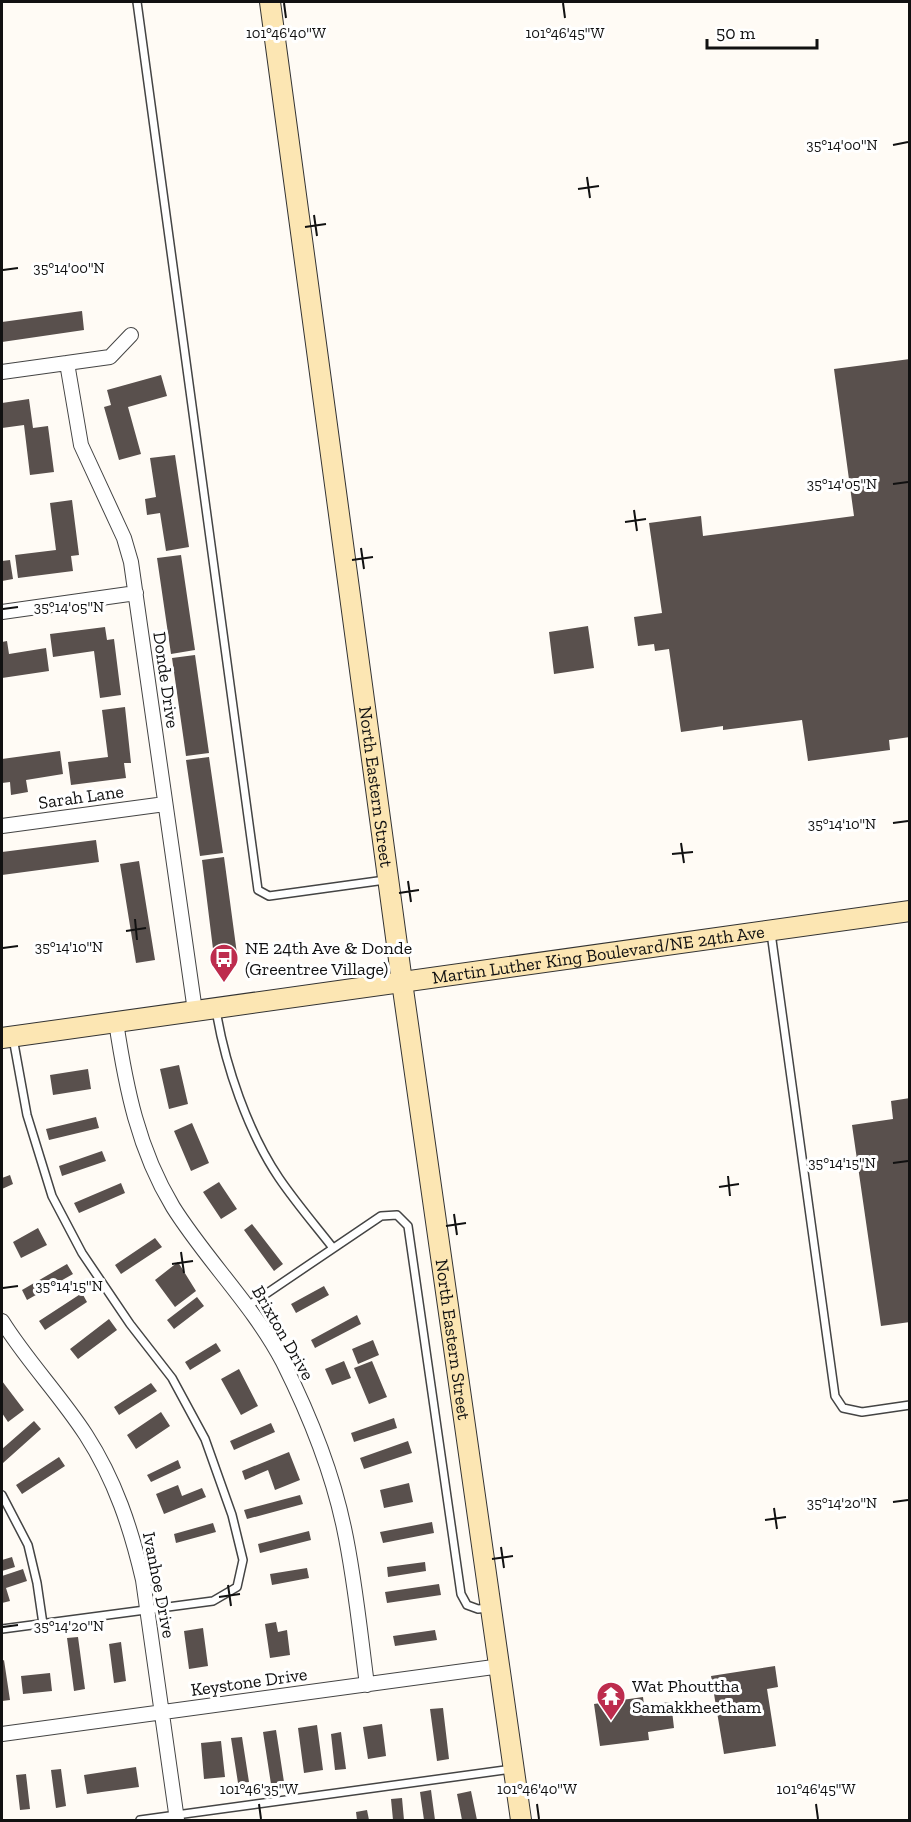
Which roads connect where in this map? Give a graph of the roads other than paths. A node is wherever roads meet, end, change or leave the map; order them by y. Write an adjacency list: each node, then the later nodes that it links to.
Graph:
1 (137, 2): 10 (lane)
2 (270, 2): 10 (main road, North Eastern Street)
3 (131, 335): 4 (street)
4 (67, 363): 5 (street); 6 (street, Donde Drive)
5 (2, 372)
6 (136, 593): 7 (street); 8 (street, Donde Drive)
7 (2, 612)
8 (165, 804): 9 (street, Sarah Lane); 15 (street, Donde Drive)
9 (2, 826)
10 (388, 880): 13 (main road, North Eastern Street)
11 (909, 911): 12 (main road, Martin Luther King Boulevard/NE 24th Ave)
12 (771, 931): 13 (main road, Martin Luther King Boulevard/NE 24th Ave); 21 (lane)
13 (402, 982): 14 (main road, Martin Luther King Boulevard/NE 24th Ave); 23 (main road, North Eastern Street)
14 (216, 1008): 15 (main road, Martin Luther King Boulevard/NE 24th Ave); 18 (lane)
15 (195, 1011): 16 (main road, Martin Luther King Boulevard/NE 24th Ave)
16 (116, 1022): 17 (main road, Martin Luther King Boulevard/NE 24th Ave); 19 (street, Brixton Drive)
17 (7, 1037): 24 (lane)
18 (333, 1248): 19 (lane); 23 (lane)
19 (249, 1306): 28 (street, Brixton Drive)
20 (2, 1321): 24 (street, Ivanhoe Drive)
21 (909, 1405)
22 (2, 1495): 25 (lane)
23 (492, 1607): 27 (main road, North Eastern Street)
24 (147, 1611): 25 (lane); 29 (street, Ivanhoe Drive)
25 (43, 1624): 26 (lane)
26 (2, 1629)
27 (501, 1666): 28 (street, Keystone Drive); 31 (main road, North Eastern Street)
28 (367, 1684): 29 (street, Keystone Drive)
29 (161, 1712): 30 (street, Keystone Drive); 32 (street, Ivanhoe Drive)
30 (2, 1734)
31 (514, 1768): 32 (lane); 34 (main road, North Eastern Street)
32 (177, 1818): 33 (lane)
33 (140, 1821)
34 (521, 1821)

